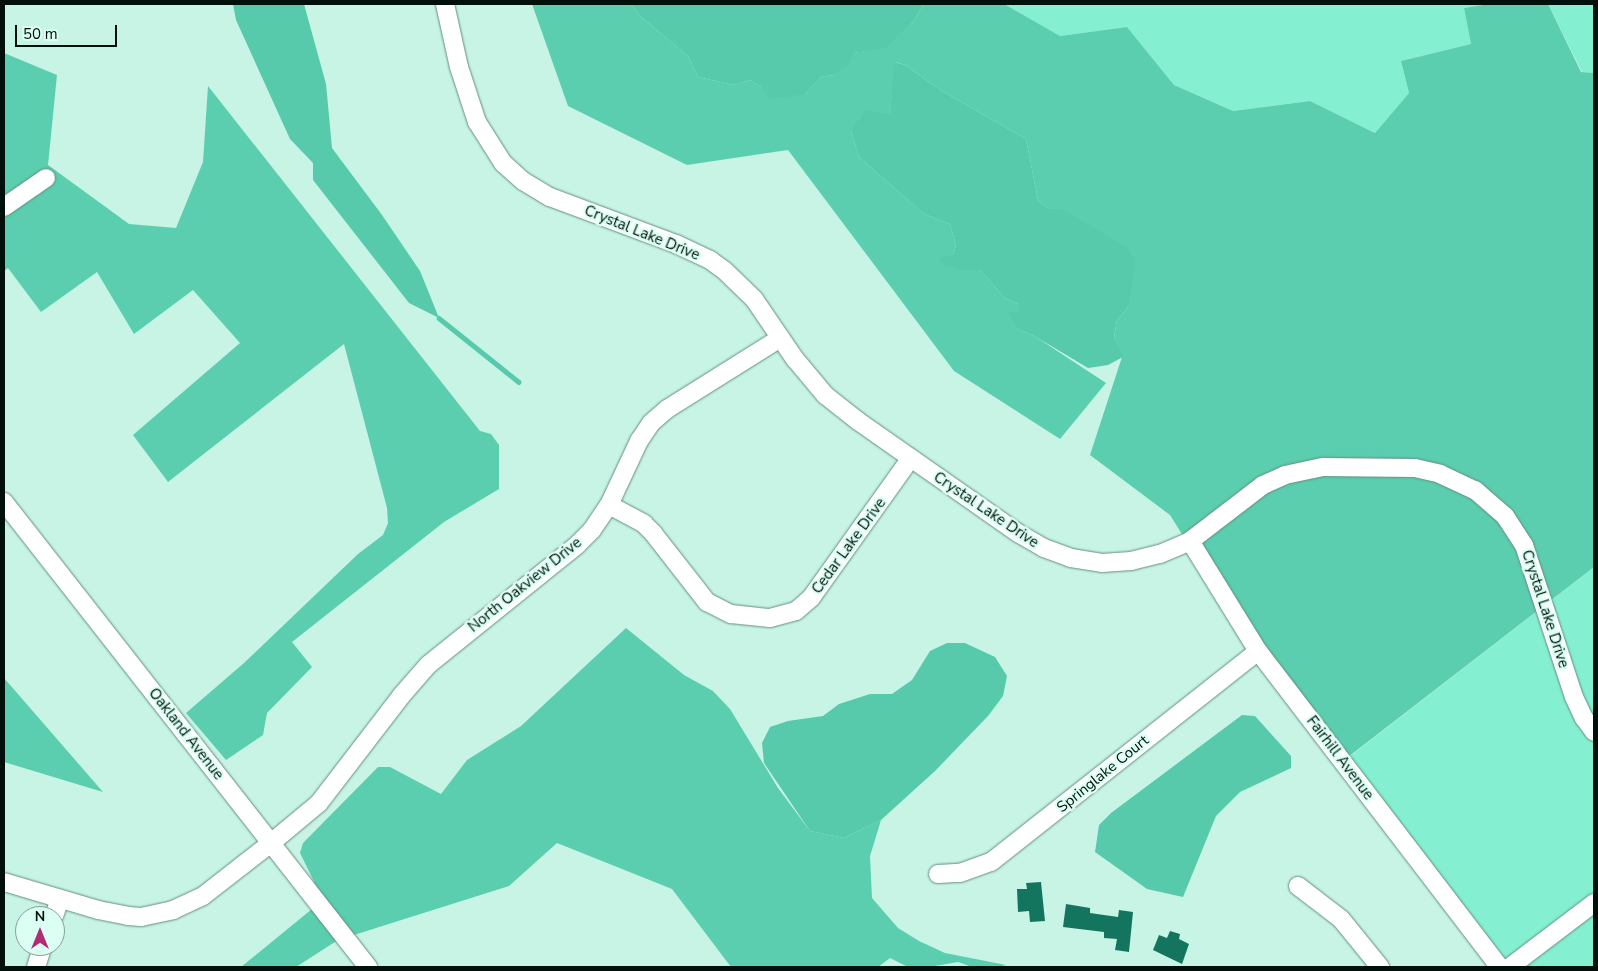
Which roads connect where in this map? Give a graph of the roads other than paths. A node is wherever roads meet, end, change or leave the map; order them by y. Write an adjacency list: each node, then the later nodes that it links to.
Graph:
1 (445, 4): 4 (street, Crystal Lake Drive)
2 (46, 178): 3 (street)
3 (4, 207)
4 (780, 338): 5 (street, Crystal Lake Drive); 7 (street, North Oakview Drive)
5 (911, 458): 7 (street, Cedar Lake Drive); 8 (street, Crystal Lake Drive)
6 (4, 502): 11 (street, Oakland Avenue)
7 (609, 505): 11 (street, North Oakview Drive)
8 (1190, 541): 9 (street, Fairhill Avenue); 10 (street, Crystal Lake Drive)
9 (1258, 651): 12 (street, Springlake Court); 20 (street, Fairhill Avenue)
10 (1594, 732)
11 (271, 843): 15 (street, North Oakview Drive); 18 (street, Oakland Avenue)
12 (938, 874)
13 (4, 882): 15 (street, North Oakview Drive)
14 (1298, 886): 19 (street)
15 (60, 899): 17 (street)
16 (1594, 903): 21 (street)
17 (58, 906)
18 (368, 967)
19 (1380, 967)
20 (1500, 967)
21 (1510, 967)

